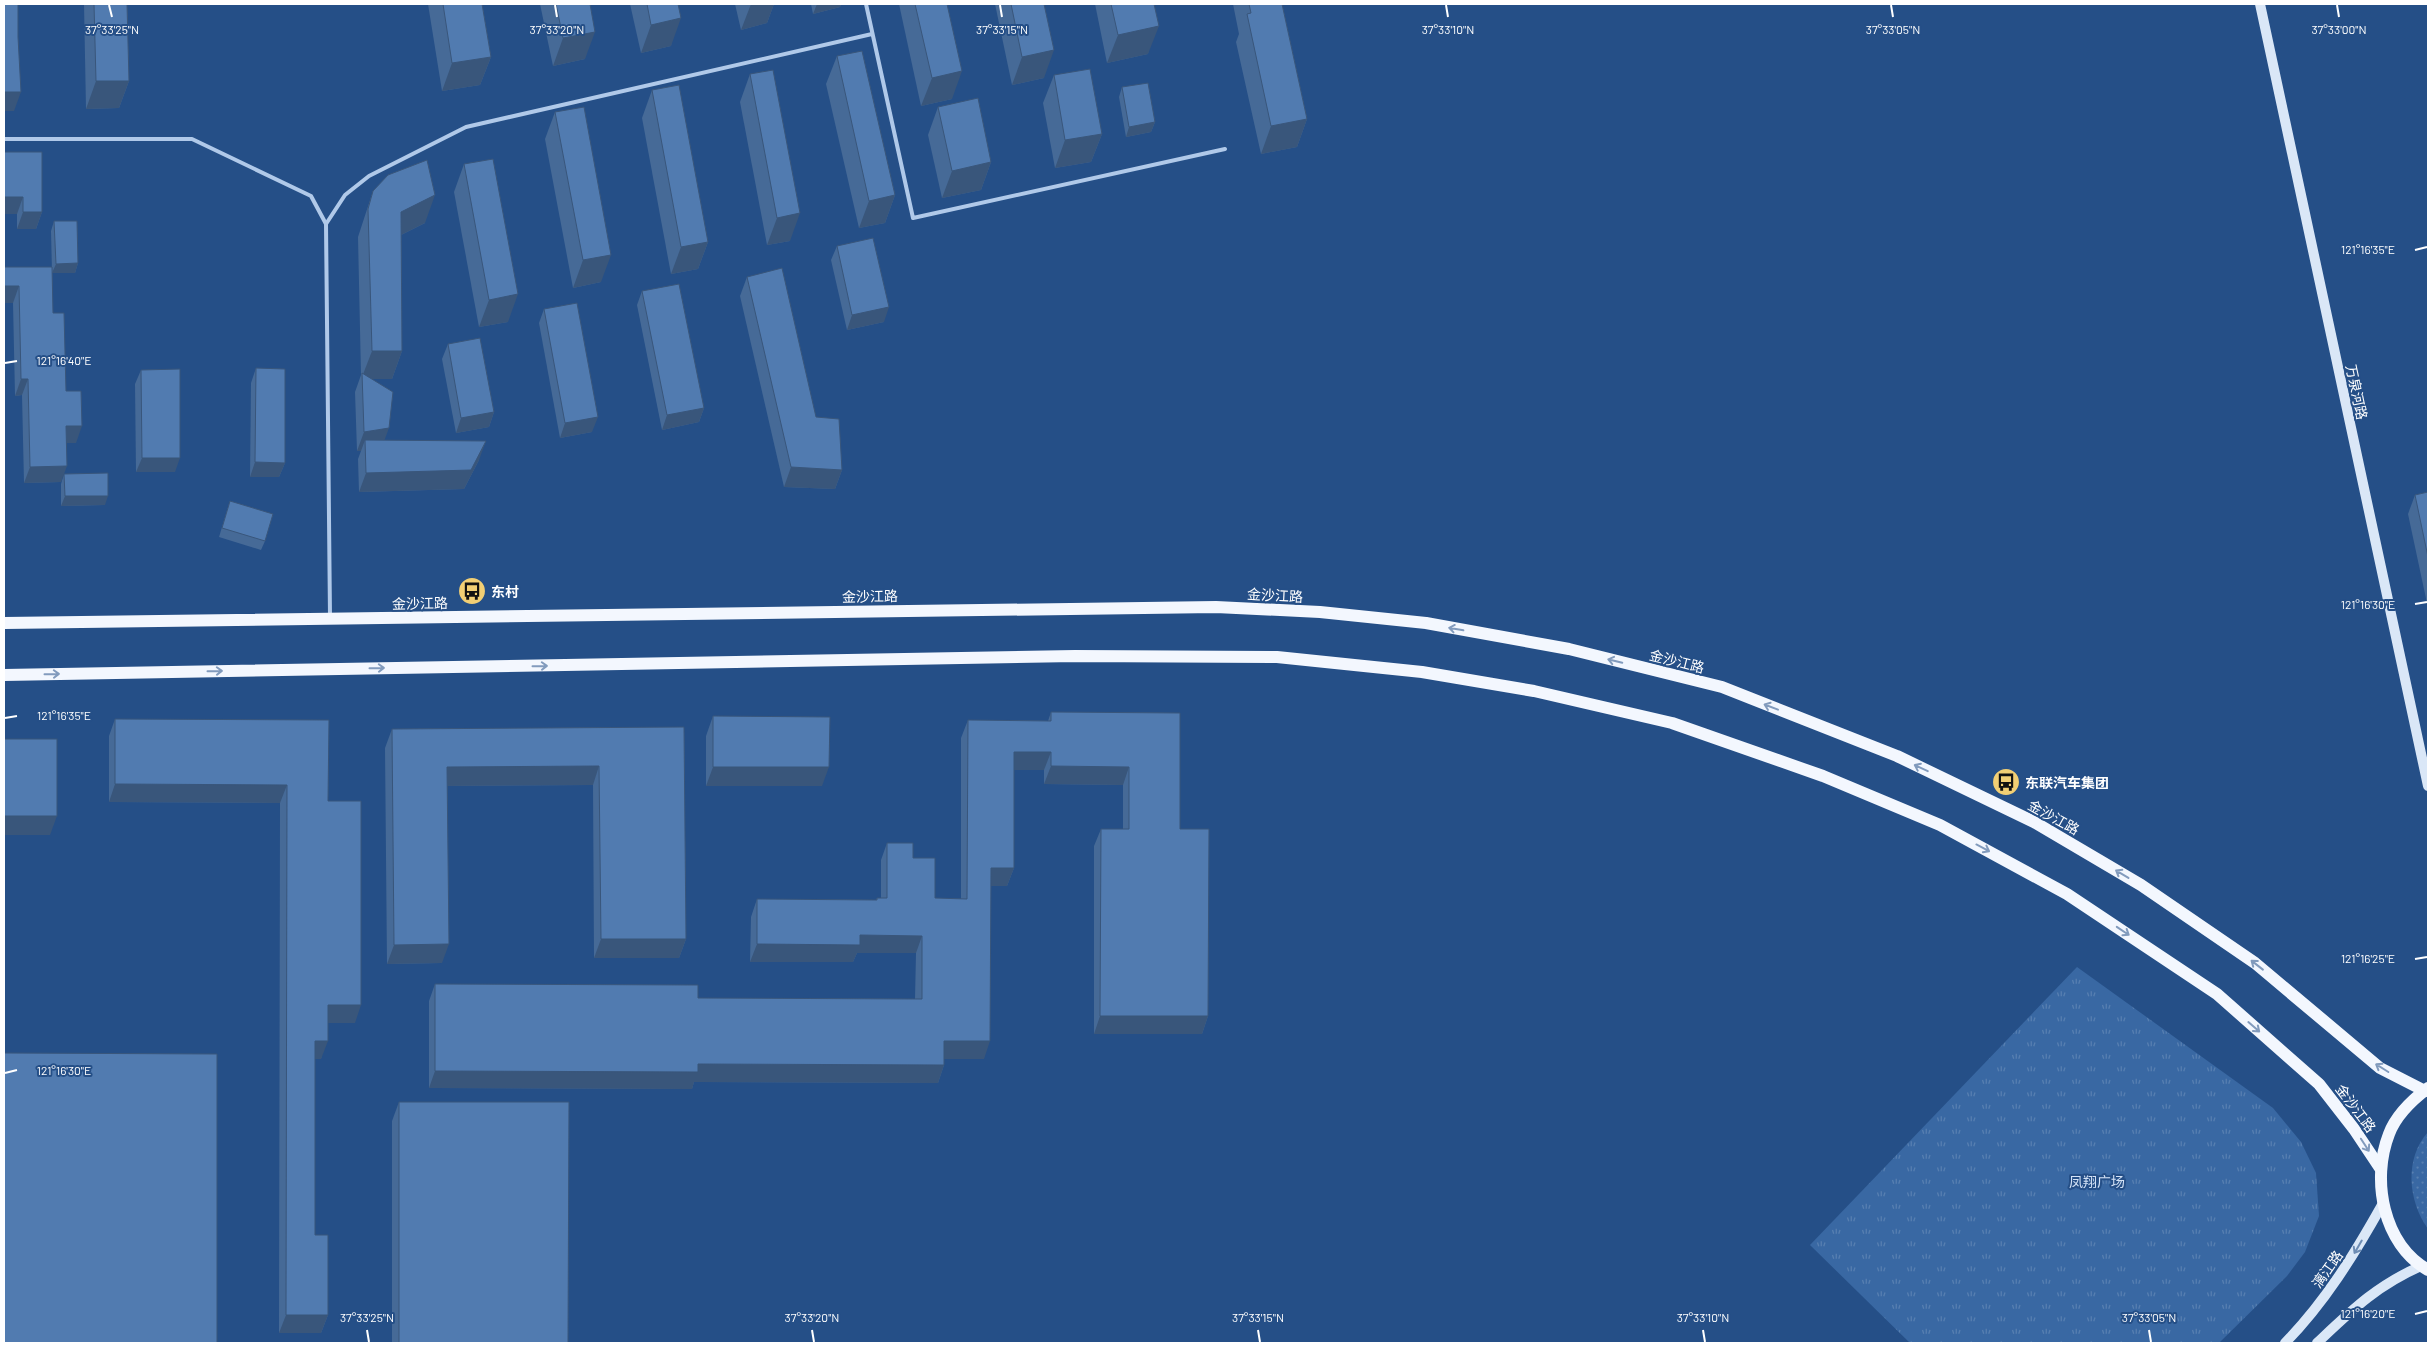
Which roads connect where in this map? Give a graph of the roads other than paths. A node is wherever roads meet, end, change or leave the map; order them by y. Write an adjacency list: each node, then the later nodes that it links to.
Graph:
1 (866, 4): 3 (lane)
2 (2260, 4): 10 (street, 万泉河路)
3 (872, 34): 5 (lane); 6 (lane)
4 (4, 140): 6 (lane)
5 (1225, 149)
6 (326, 224): 7 (lane)
7 (330, 618): 8 (main road, 金沙江路); 11 (main road, 金沙江路, one-way to 7)
8 (4, 623)
9 (4, 675): 12 (main road, 金沙江路, one-way to 12)
10 (2428, 786)
11 (2427, 1089): 12 (main road)
12 (2380, 1168): 13 (main road)
13 (2382, 1205): 14 (main road); 15 (street, 漓江路, one-way to 15)
14 (2425, 1268): 16 (street)
15 (2285, 1343)
16 (2316, 1343)

